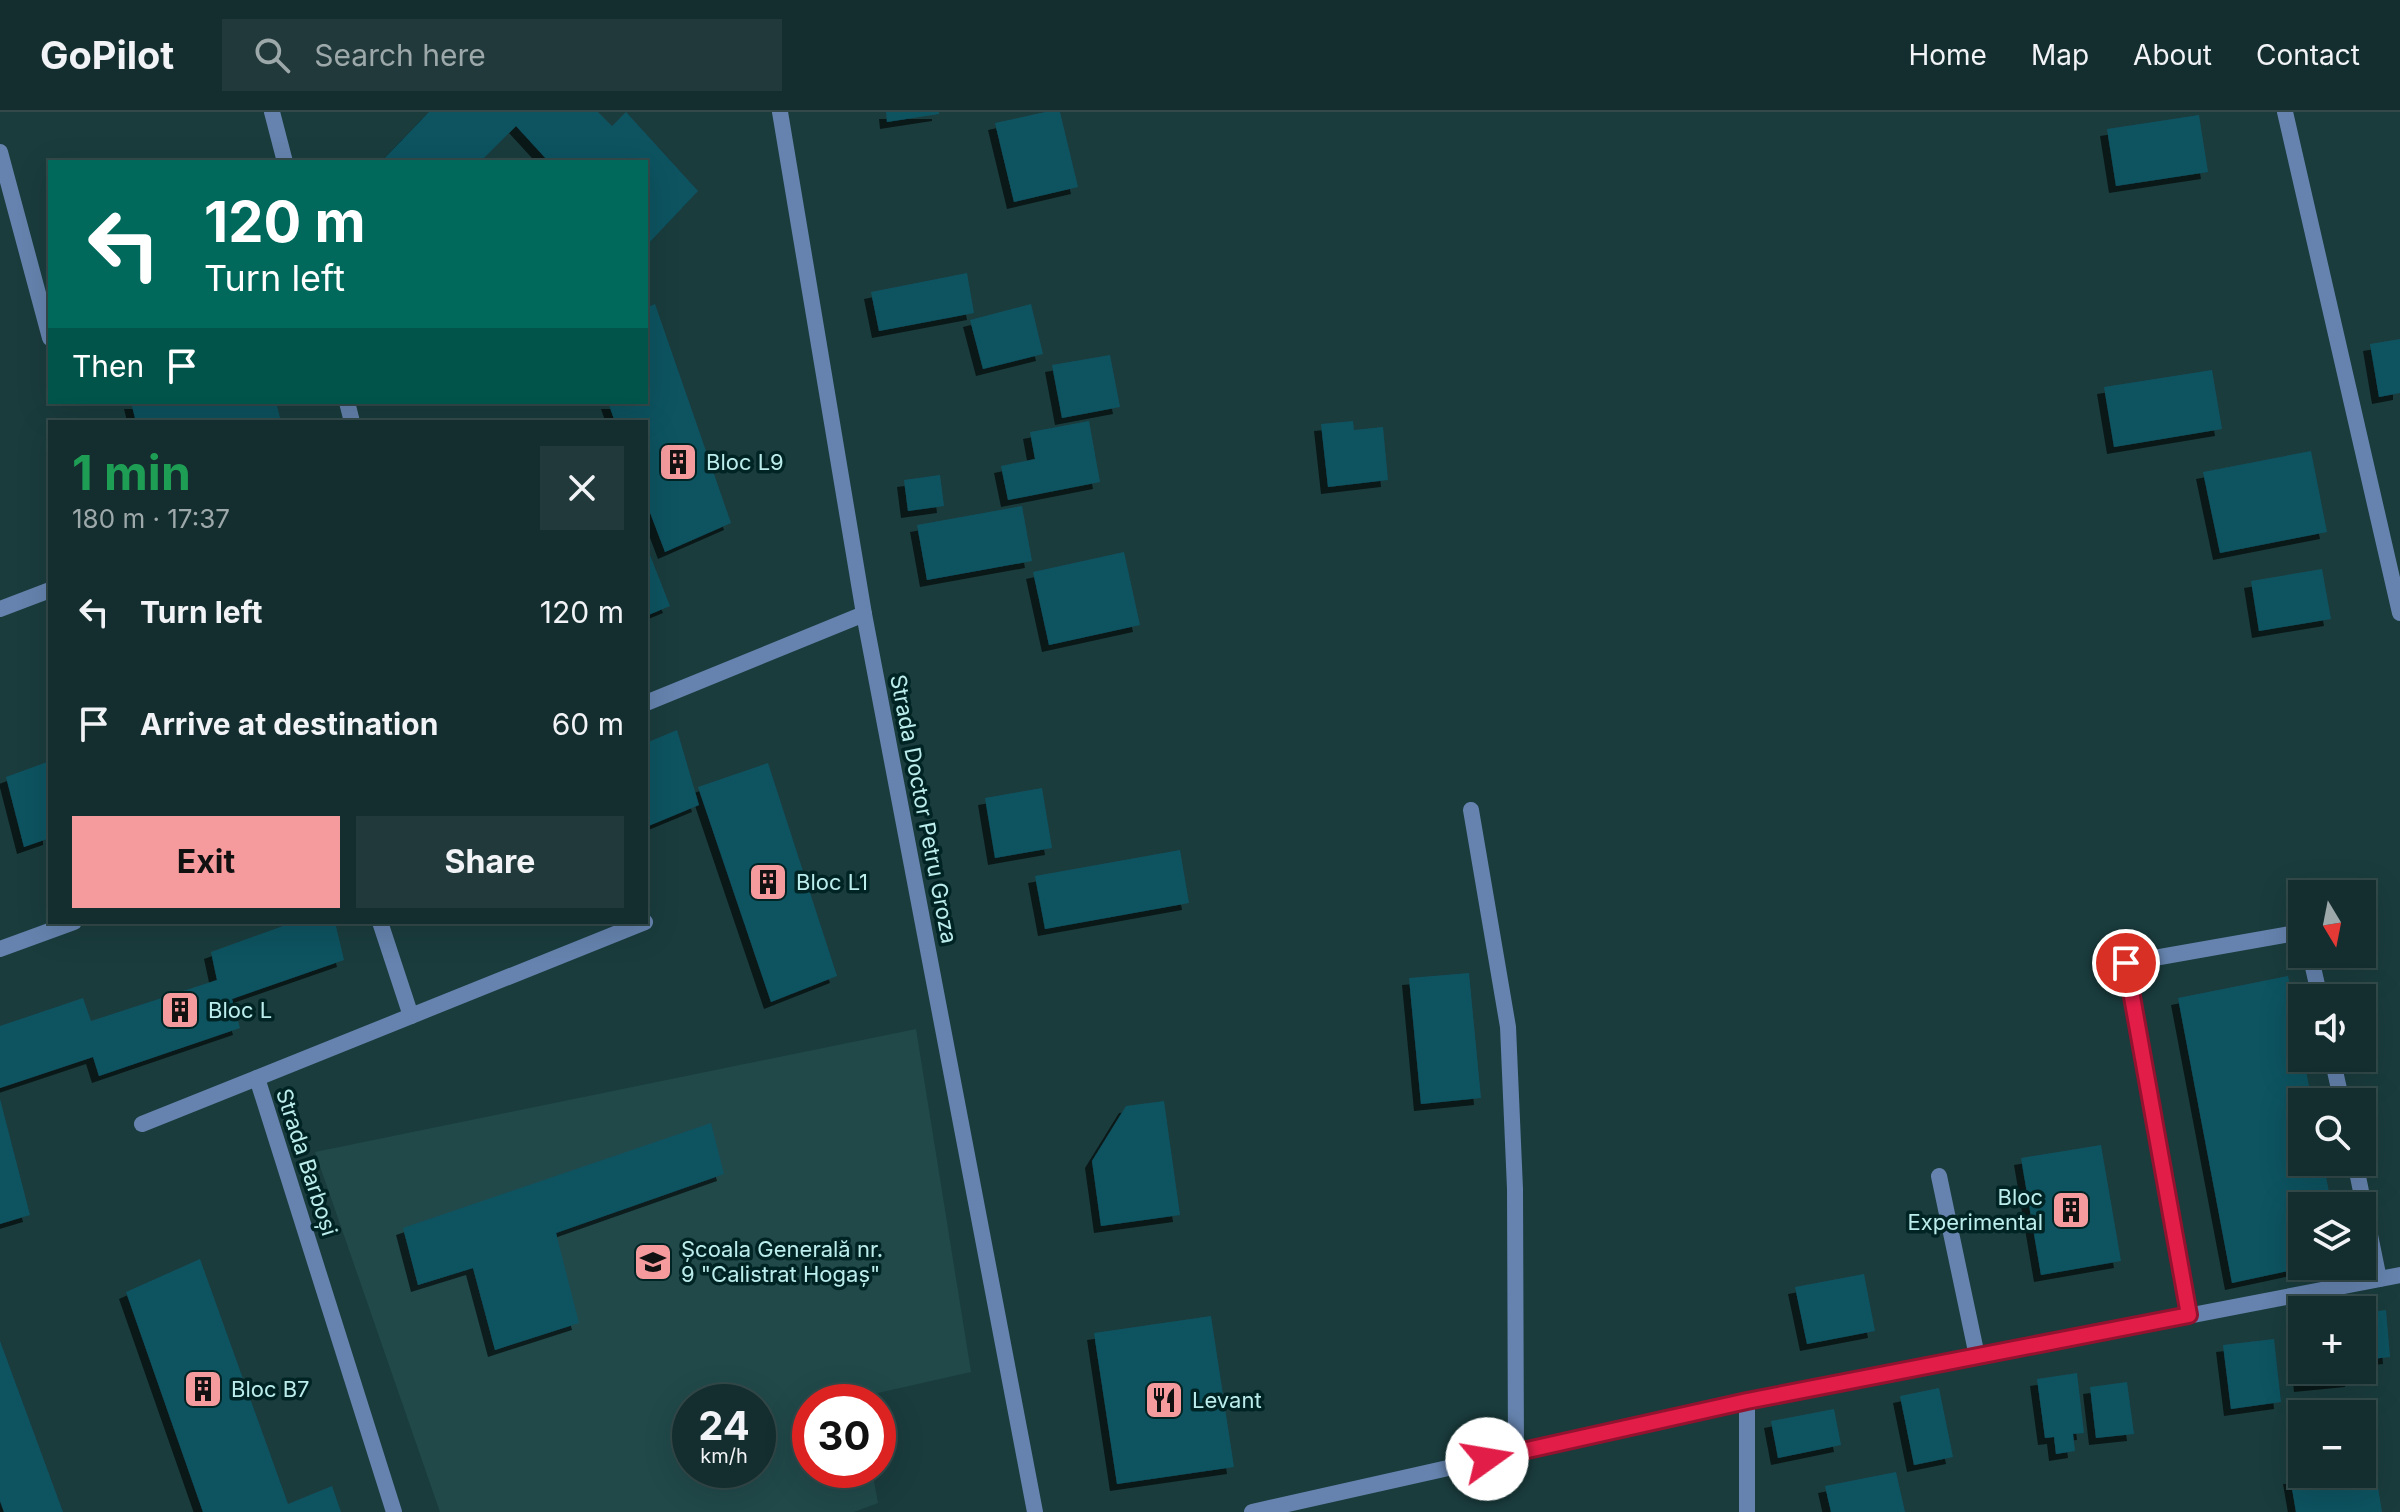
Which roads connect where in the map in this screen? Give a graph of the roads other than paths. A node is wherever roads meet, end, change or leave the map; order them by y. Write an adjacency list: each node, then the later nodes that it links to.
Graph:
1 (272, 112): 5 (street)
2 (780, 112): 10 (street, Strada Doctor Petru Groza)
3 (2285, 112): 9 (street)
4 (0, 152): 6 (street)
5 (284, 160)
6 (48, 331)
7 (48, 591): 8 (street)
8 (0, 609)
9 (2400, 613)
10 (864, 614): 11 (street); 30 (street, Strada Doctor Petru Groza)
11 (648, 702)
12 (1471, 810): 28 (street)
13 (68, 924): 17 (street)
14 (381, 924): 18 (street)
15 (640, 924): 18 (street, Strada Barboși)
16 (2288, 934): 25 (street)
17 (1, 947)
18 (411, 1016): 19 (street, Strada Barboși)
19 (257, 1078): 20 (street); 29 (street, Strada Barboși)
20 (142, 1124)
21 (1939, 1176): 26 (street)
22 (2358, 1176): 24 (street)
23 (2400, 1275): 24 (street)
24 (2379, 1279): 25 (street)
25 (2189, 1315): 26 (street)
26 (1977, 1356): 27 (street)
27 (1747, 1401): 28 (street); 32 (street)
28 (1516, 1453): 31 (street)
29 (394, 1512)
30 (1035, 1512)
31 (1252, 1512)
32 (1747, 1512)

